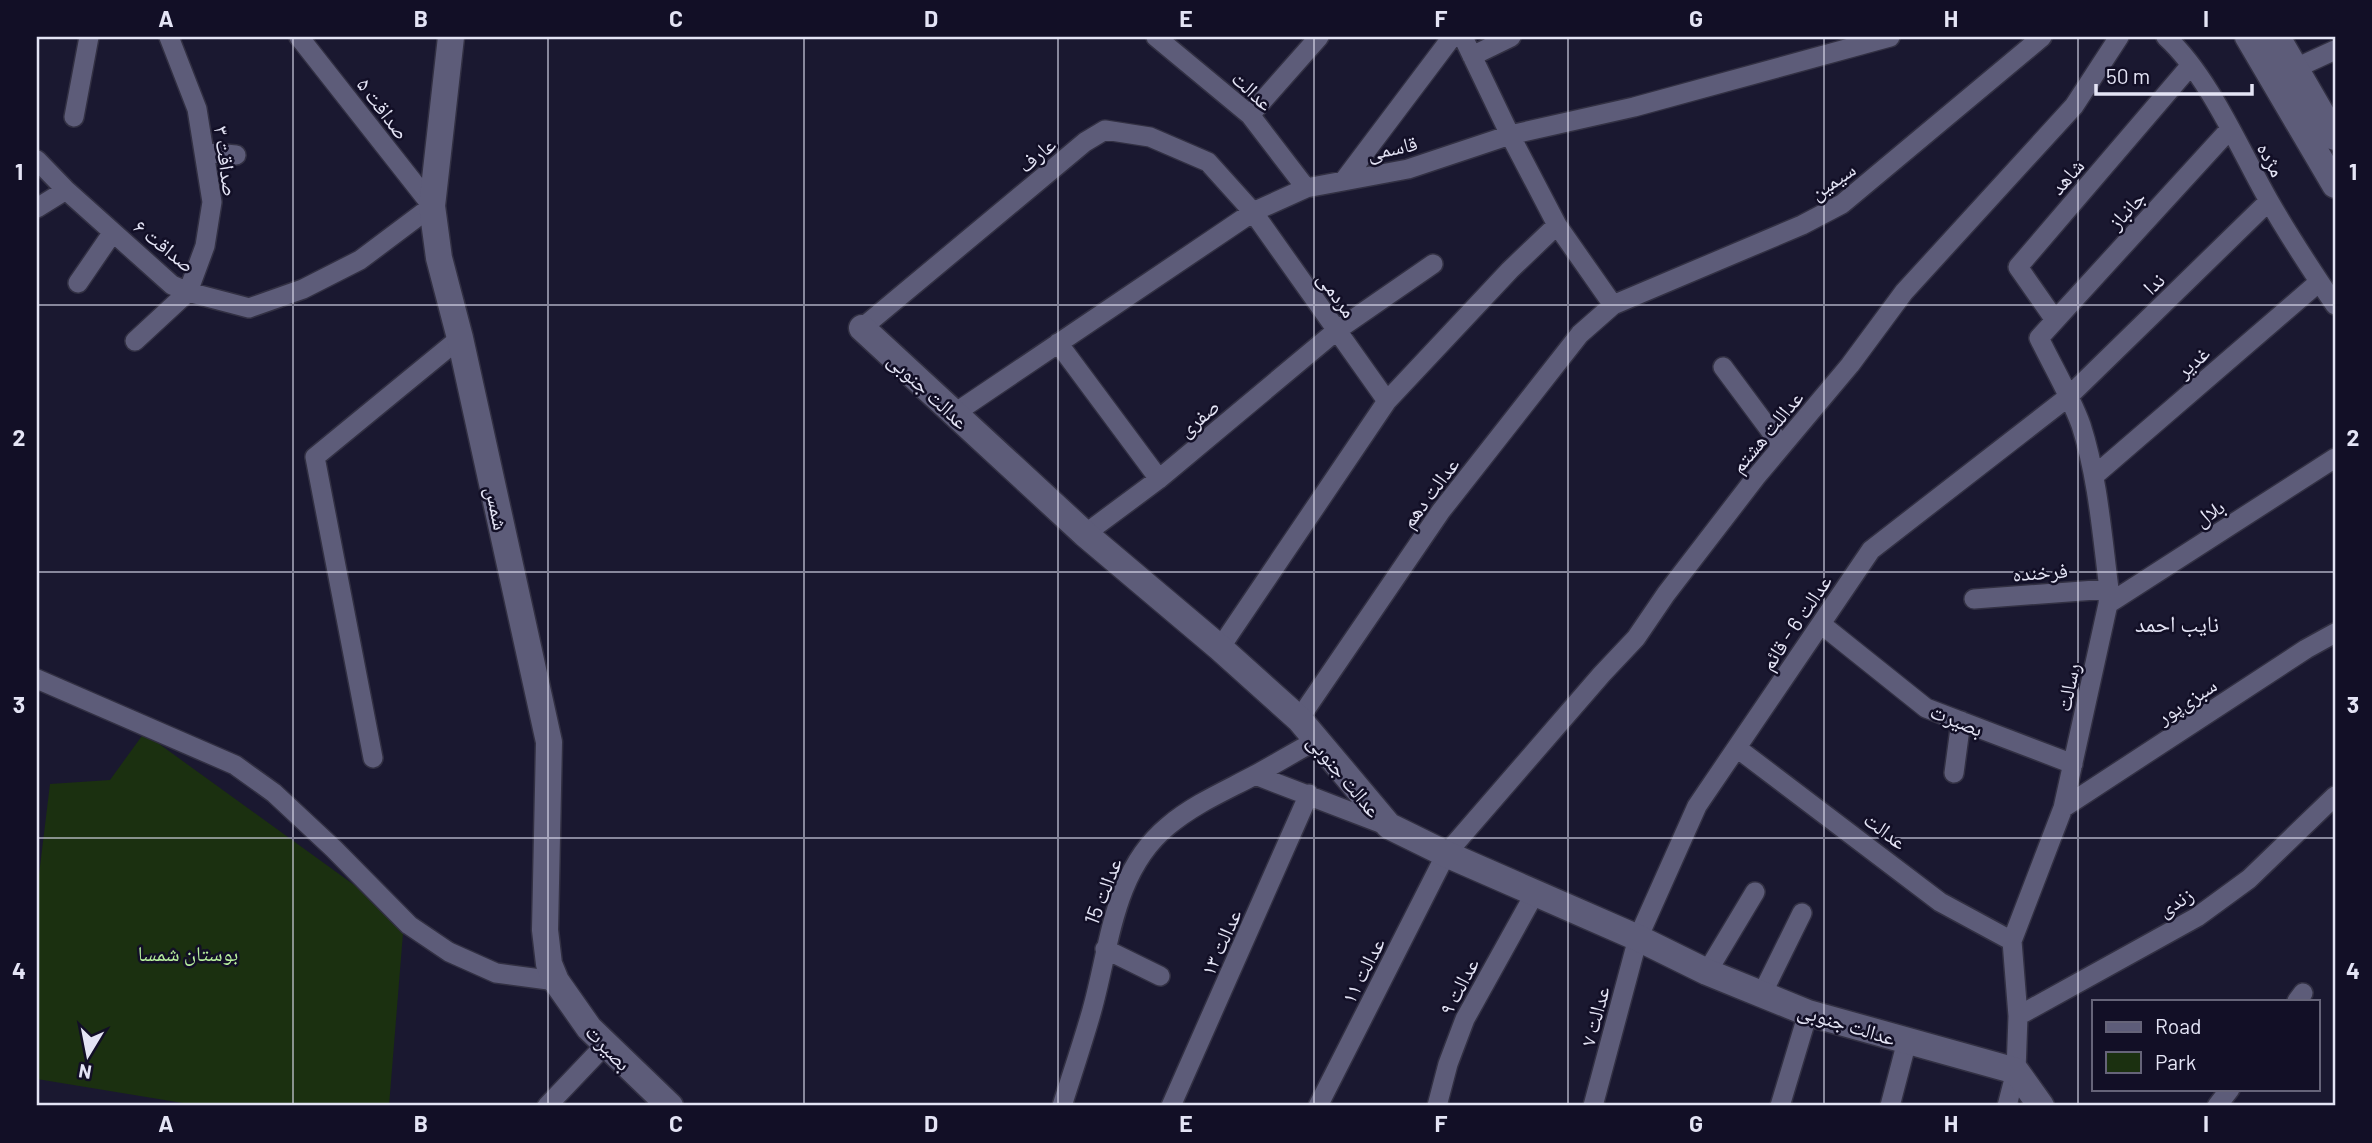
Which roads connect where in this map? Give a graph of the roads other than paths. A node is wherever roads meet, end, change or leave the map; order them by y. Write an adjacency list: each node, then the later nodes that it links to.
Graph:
1 (89, 37): 21 (street)
2 (169, 37): 25 (street, صداقت ۳)
3 (299, 37): 33 (street, صداقت ۵)
4 (451, 37): 33 (street, شمس)
5 (1156, 37): 20 (street, عدالت)
6 (1319, 37): 20 (street)
7 (1452, 37): 28 (street)
8 (1462, 37): 17 (street)
9 (1511, 37): 17 (street)
10 (1890, 37): 23 (street, قاسمی)
11 (2042, 37): 42 (street, سیمین)
12 (2119, 37): 54 (street, عداللت هشتم)
13 (2166, 37): 18 (street, مژده)
14 (2248, 37): 29 (street)
15 (2277, 37): 19 (street)
16 (2335, 50): 19 (street)
17 (1472, 56): 23 (street)
18 (2191, 65): 22 (street, مژده); 44 (street, شاهد)
19 (2296, 68): 24 (street)
20 (1250, 115): 30 (street, عدالت)
21 (75, 117)
22 (2230, 129): 32 (street, مژده); 44 (street, جانباز)
23 (1510, 135): 28 (street, قاسمی); 36 (street)
24 (2335, 137)
25 (204, 152): 26 (street); 41 (street, صداقت ۳)
26 (236, 155)
27 (37, 160): 31 (street, صداقت ۶)
28 (1345, 180): 30 (street, قاسمی)
29 (2335, 185)
30 (1306, 188): 35 (street, قاسمی)
31 (66, 190): 34 (street); 37 (street, صداقت ۶)
32 (2269, 201): 39 (street, مژده); 51 (street, ندا)
33 (432, 206): 41 (street, صداقت ۶); 47 (street, شمس)
34 (37, 208)
35 (1253, 212): 45 (street, عارف); 46 (street, مردمی); 49 (street, قاسمی)
36 (1557, 225): 42 (street); 52 (street)
37 (113, 232): 40 (street); 41 (street, صداقت ۶)
38 (1433, 264): 46 (street, صفری)
39 (2319, 282): 43 (street, مژده); 56 (street, غدیر)
40 (78, 283)
41 (188, 292): 48 (street)
42 (1613, 305): 65 (street, عدالت دهم)
43 (2335, 305)
44 (2055, 320): 51 (street, رسالت)
45 (862, 328): 53 (street, عدالت جنوبی)
46 (1336, 331): 52 (street, مردمی); 57 (street, صفری)
47 (460, 338): 69 (street); 86 (street, شمس)
48 (135, 341)
49 (1058, 344): 53 (street, قاسمی); 57 (street)
50 (1723, 367): 54 (street)
51 (2068, 397): 56 (street, رسالت); 61 (street, عدالت 6 - قائم)
52 (1387, 401): 63 (street)
53 (955, 413): 58 (street, عدالت جنوبی)
54 (1782, 445): 77 (street, عداللت هشتم)
55 (2335, 458): 59 (street, بلال)
56 (2094, 475): 59 (street, رسالت)
57 (1159, 479): 58 (street, صفری)
58 (1085, 534): 63 (street, عدالت جنوبی)
59 (2108, 597): 60 (street, فرخنده); 70 (street, رسالت)
60 (1974, 599)
61 (1821, 624): 66 (street, بصیرت); 68 (street, عدالت 6 - قائم)
62 (2335, 633): 75 (street, سبزی‌پور)
63 (1220, 648): 65 (street, عدالت جنوبی)
64 (37, 679): 86 (street)
65 (1299, 719): 67 (street, عدالت جنوبی)
66 (1961, 721): 70 (street, بصیرت); 71 (street)
67 (1315, 741): 72 (street, عدالت 15); 76 (street, عدالت جنوبی)
68 (1737, 748): 81 (street, عدالت 6 - قائم); 82 (street, عدالت)
69 (373, 758)
70 (2073, 764): 75 (street, رسالت)
71 (1954, 773)
72 (1255, 775): 73 (street); 83 (street, عدالت 15)
73 (1309, 794): 76 (street); 97 (street, عدالت ۱۳)
74 (2335, 796): 89 (street, زندی)
75 (2063, 808): 82 (street, رسالت)
76 (1389, 826): 77 (street, عدالت جنوبی)
77 (1446, 854): 79 (street, عدالت جنوبی); 98 (street, عدالت ۱۱)
78 (1755, 892): 84 (street)
79 (1535, 893): 81 (street, عدالت جنوبی); 99 (street, عدالت ۹)
80 (1802, 913): 87 (street)
81 (1638, 938): 84 (street, عدالت جنوبی); 100 (street, عدالت ۷)
82 (2012, 942): 89 (street, رسالت)
83 (1105, 949): 85 (street); 96 (street, عدالت 15)
84 (1707, 972): 87 (street, عدالت جنوبی)
85 (1160, 975)
86 (556, 981): 91 (street, بصیرت)
87 (1762, 994): 88 (street, عدالت جنوبی)
88 (1808, 1013): 90 (street, عدالت جنوبی); 101 (street)
89 (2018, 1016): 92 (street, رسالت)
90 (1907, 1041): 92 (street, عدالت جنوبی); 102 (street)
91 (605, 1045): 94 (street); 95 (street, بصیرت)
92 (2015, 1071): 103 (street, رسالت); 104 (street)
93 (2230, 1090): 105 (street)
94 (547, 1106)
95 (670, 1106)
96 (1062, 1106)
97 (1171, 1106)
98 (1318, 1106)
99 (1437, 1106)
100 (1593, 1106)
101 (1780, 1106)
102 (1890, 1106)
103 (2007, 1106)
104 (2041, 1106)
105 (2217, 1106)

